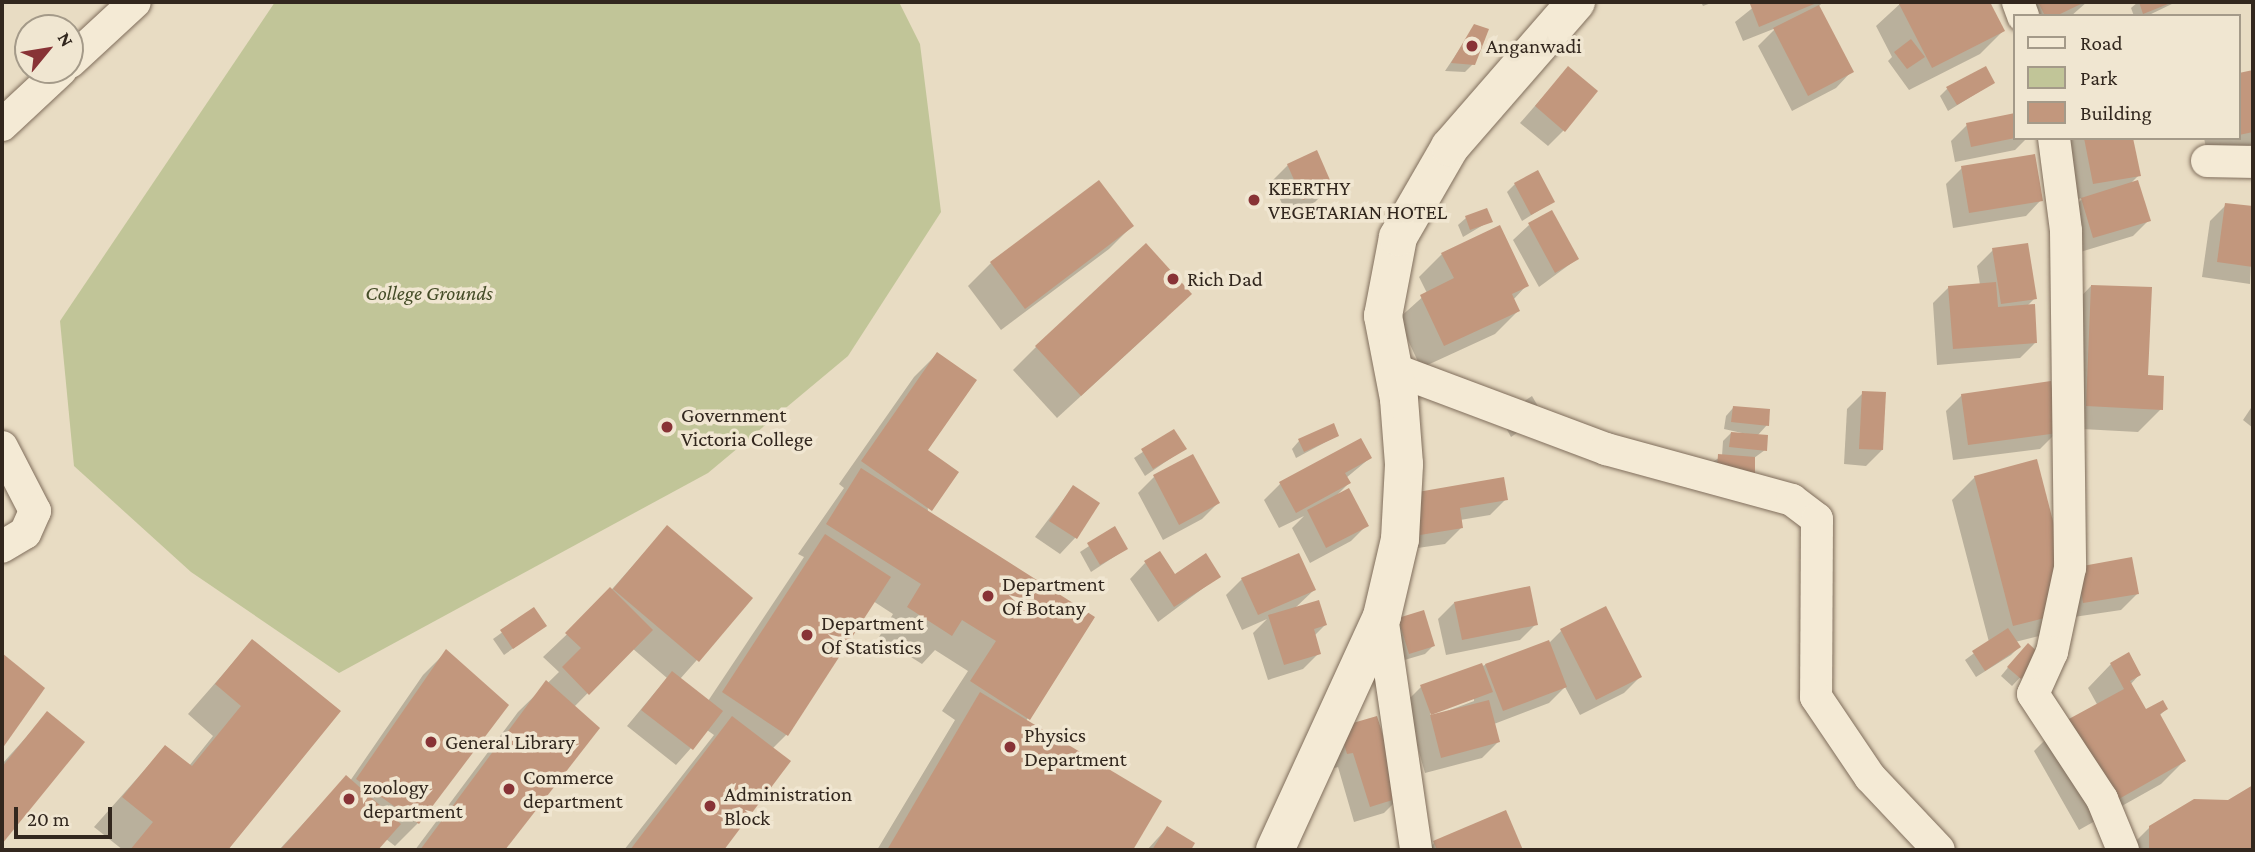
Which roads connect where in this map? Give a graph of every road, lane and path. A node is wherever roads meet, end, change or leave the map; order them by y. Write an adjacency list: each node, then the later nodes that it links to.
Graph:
1 (135, 2): 3 (street)
2 (1576, 2): 9 (main road)
3 (84, 49)
4 (46, 84): 5 (street)
5 (2, 125)
6 (2054, 140): 16 (street)
7 (2207, 161): 8 (street)
8 (2253, 162)
9 (1393, 369): 12 (main road); 15 (street)
10 (2, 447): 11 (street)
11 (2, 547)
12 (1382, 616): 13 (main road); 14 (street)
13 (1275, 850)
14 (1416, 850)
15 (1939, 850)
16 (2123, 850)

